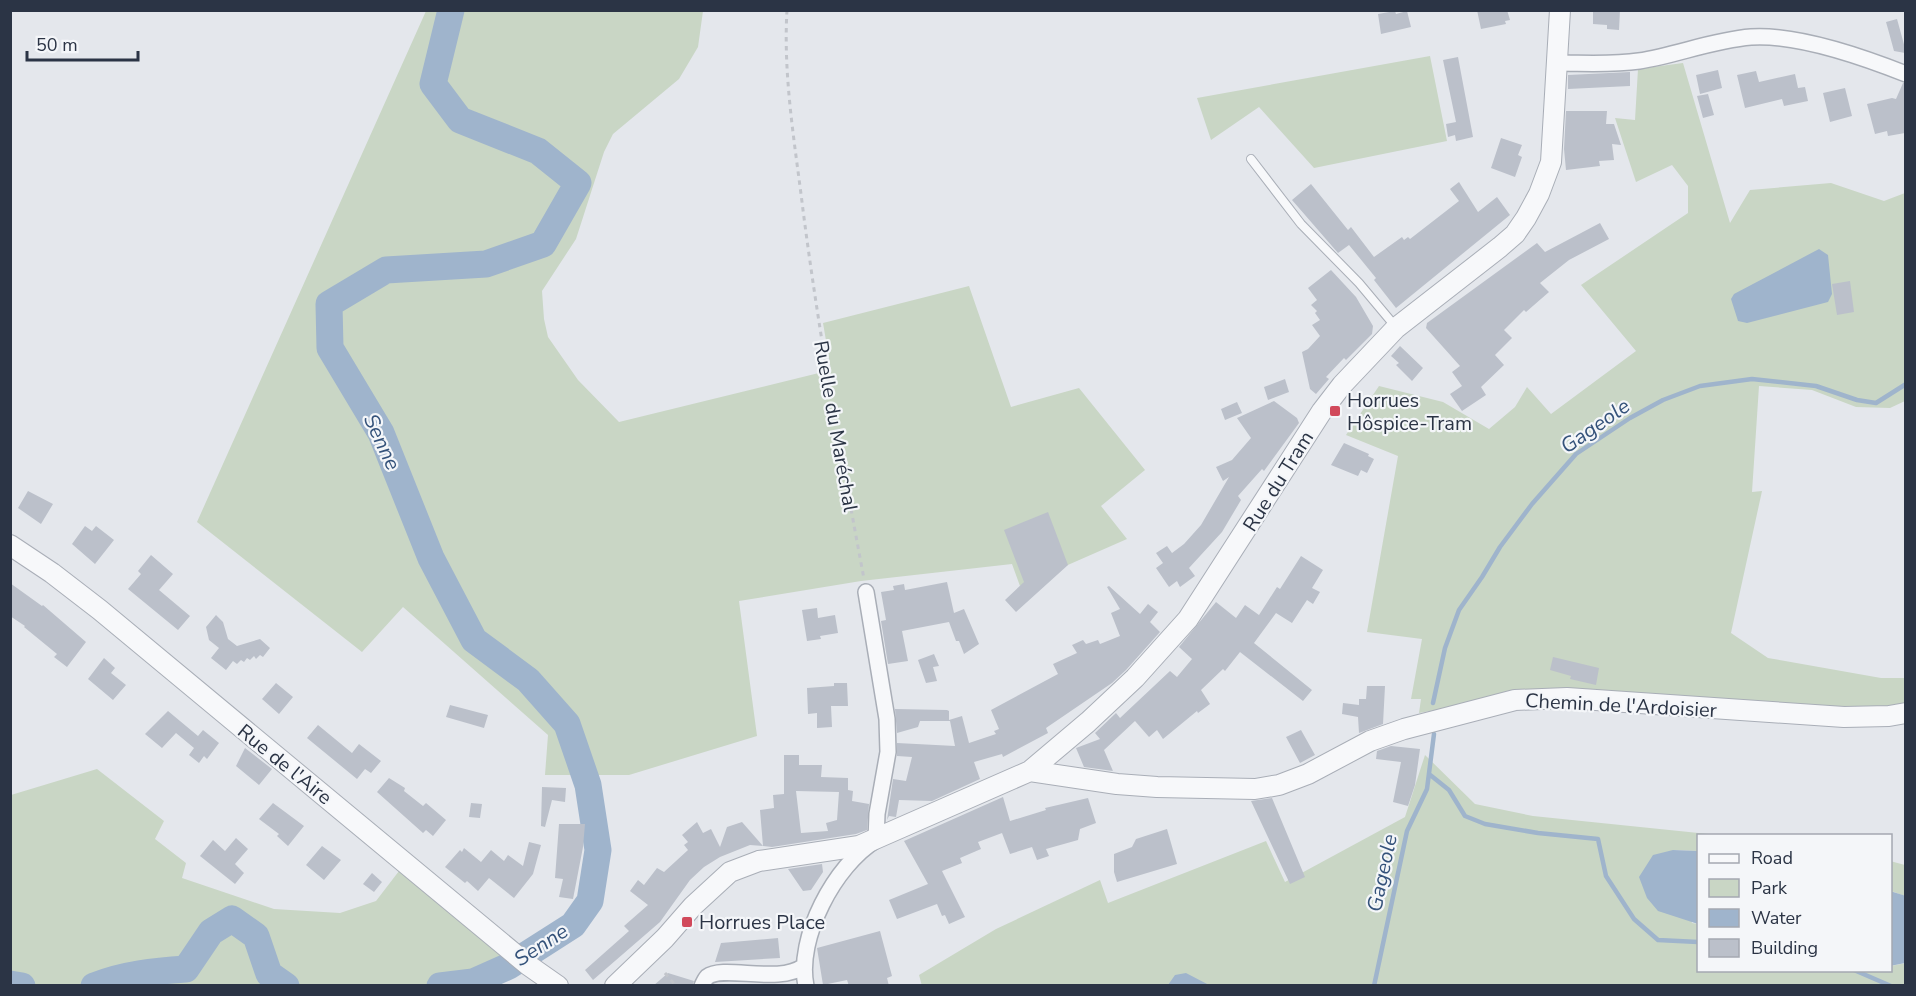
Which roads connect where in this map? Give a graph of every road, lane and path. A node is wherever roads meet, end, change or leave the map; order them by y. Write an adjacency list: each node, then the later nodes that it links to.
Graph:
1 (787, 10): 8 (path, Ruelle du Maréchal)
2 (1560, 10): 3 (street, Rue du Tram)
3 (1557, 63): 4 (street); 6 (street, Rue du Tram)
4 (1905, 74)
5 (1251, 159): 6 (lane)
6 (1396, 328): 10 (street, Rue du Tram)
7 (10, 545): 14 (street, Rue de l'Aire)
8 (866, 592): 11 (street)
9 (1905, 713): 10 (street, Chemin de l'Ardoisier)
10 (1030, 771): 11 (street, Rue du Tram)
11 (876, 840): 12 (street); 15 (street, Rue du Tram)
12 (804, 966): 17 (street); 18 (street)
13 (665, 973): 16 (path)
14 (558, 986)
15 (615, 986)
16 (676, 986)
17 (702, 986)
18 (806, 986)

